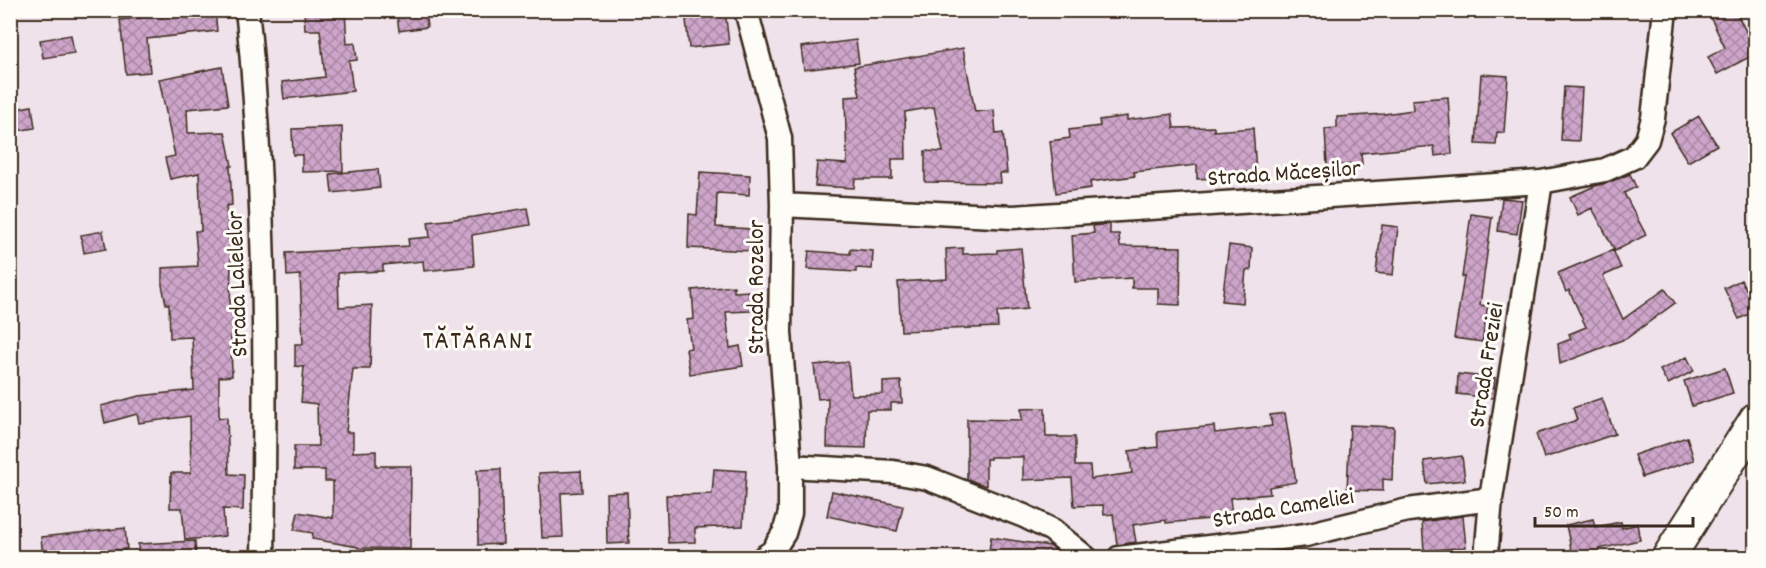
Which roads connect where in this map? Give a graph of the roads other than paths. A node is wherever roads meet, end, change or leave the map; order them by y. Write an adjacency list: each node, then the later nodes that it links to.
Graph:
1 (247, 10): 9 (street, Strada Lalelelor)
2 (746, 10): 5 (street, Strada Rozelor)
3 (1665, 10): 4 (street, Strada Măceșilor)
4 (1541, 182): 5 (street, Strada Măceșilor); 8 (street, Strada Freziei)
5 (782, 205): 7 (street, Strada Rozelor)
6 (1755, 419): 14 (main road)
7 (790, 466): 10 (street, Strada Rozelor); 11 (street)
8 (1491, 499): 12 (street, Strada Cameliei); 13 (street, Strada Freziei)
9 (263, 558)
10 (763, 558)
11 (1086, 558)
12 (1119, 558)
13 (1486, 558)
14 (1668, 558)

